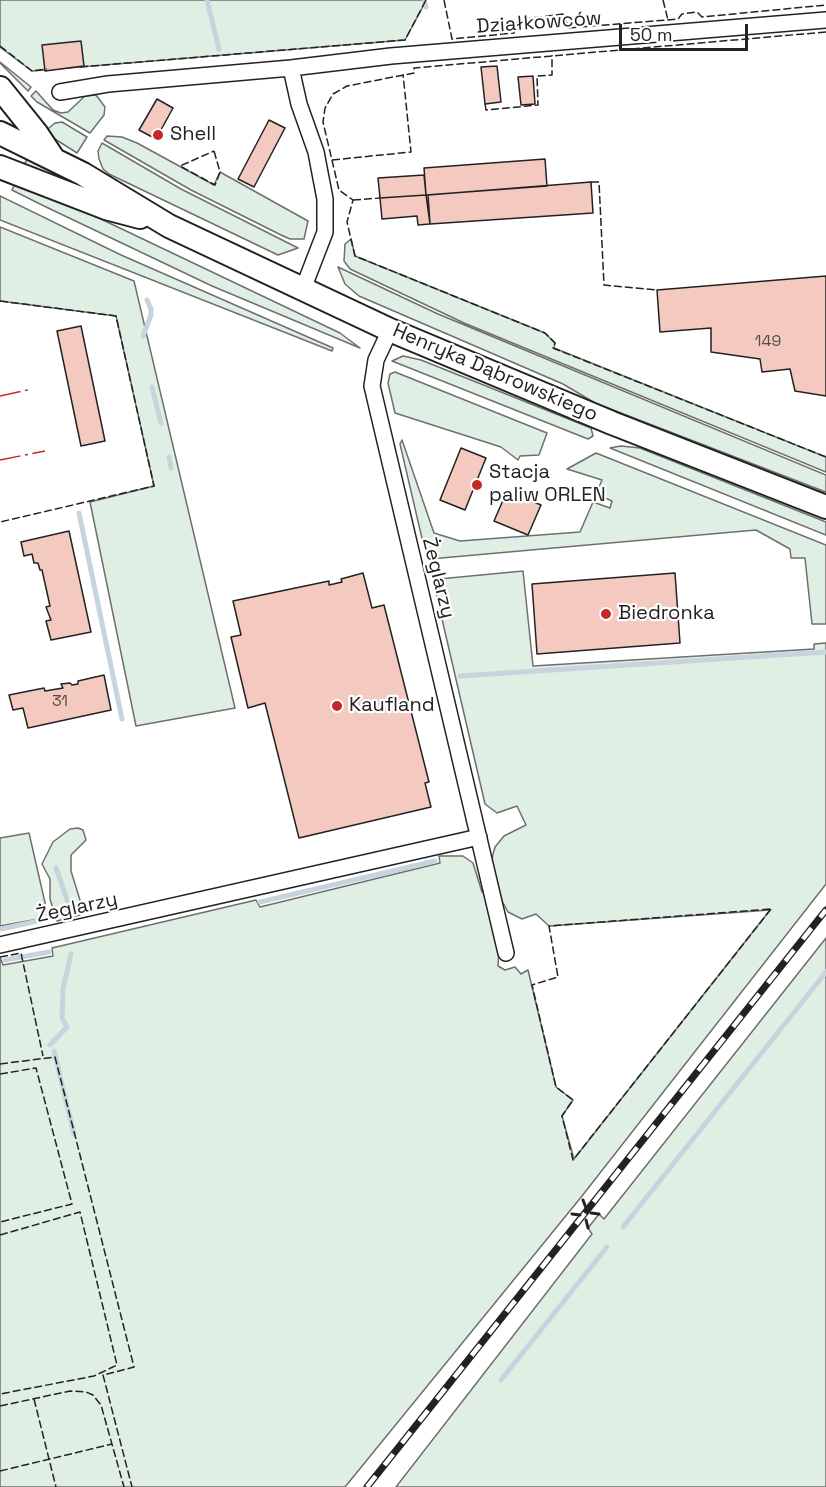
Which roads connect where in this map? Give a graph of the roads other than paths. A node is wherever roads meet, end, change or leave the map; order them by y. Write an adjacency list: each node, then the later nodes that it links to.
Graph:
1 (826, 20): 2 (street, Działkowców)
2 (291, 68): 4 (street, Działkowców); 9 (street)
3 (0, 88): 6 (main road)
4 (60, 92)
5 (0, 133): 6 (main road, Henryka Dąbrowskiego)
6 (53, 160): 8 (main road, Henryka Dąbrowskiego)
7 (0, 167): 8 (main road, Henryka Dąbrowskiego)
8 (169, 226): 9 (main road, Henryka Dąbrowskiego)
9 (303, 289): 10 (main road, Henryka Dąbrowskiego)
10 (390, 330): 11 (main road, Henryka Dąbrowskiego); 12 (street, Żeglarzy)
11 (826, 507)
12 (480, 837): 13 (street, Żeglarzy); 14 (street, Żeglarzy)
13 (0, 945)
14 (506, 953)

